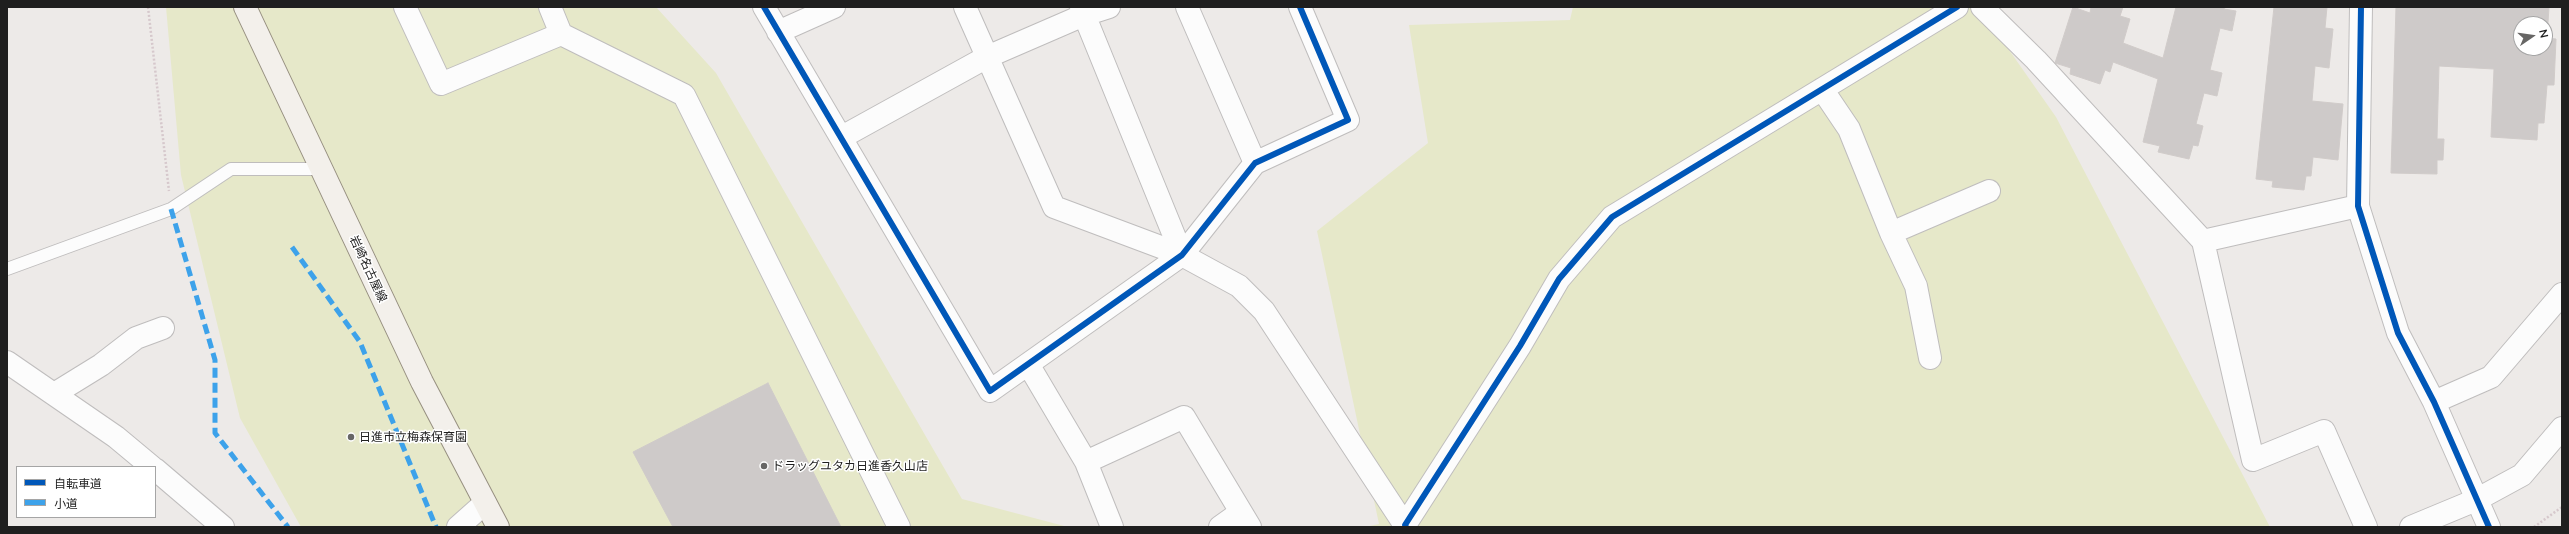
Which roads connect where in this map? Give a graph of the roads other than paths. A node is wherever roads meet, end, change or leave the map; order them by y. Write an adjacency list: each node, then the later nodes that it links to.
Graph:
1 (245, 7): 20 (main road, 岩崎名古屋線)
2 (405, 7): 15 (street)
3 (550, 7): 15 (street)
4 (764, 7): 14 (street)
5 (834, 7): 14 (street)
6 (965, 7): 16 (street)
7 (1109, 7): 13 (street)
8 (1188, 7): 19 (street)
9 (1300, 7): 19 (street)
10 (1957, 7): 17 (street)
11 (1982, 7): 24 (street)
12 (2361, 7): 22 (street)
13 (1082, 11): 16 (street); 25 (street)
14 (778, 32): 18 (street)
15 (561, 34): 45 (street)
16 (987, 58): 18 (street); 25 (street)
17 (1822, 89): 23 (street); 41 (street)
18 (842, 137): 31 (street)
19 (1255, 163): 25 (street)
20 (320, 169): 26 (lane); 39 (main road, 岩崎名古屋線)
21 (1989, 190): 23 (street)
22 (2358, 206): 24 (street); 33 (street)
23 (1891, 233): 29 (street)
24 (2203, 241): 48 (street)
25 (1182, 255): 31 (street); 41 (street)
26 (7, 269)
27 (2562, 294): 33 (street)
28 (163, 328): 32 (street)
29 (1930, 358)
30 (7, 362): 32 (street)
31 (1028, 364): 35 (street)
32 (54, 394): 36 (street)
33 (2434, 402): 38 (street)
34 (2562, 428): 38 (street)
35 (1086, 462): 40 (street); 46 (street)
36 (151, 466)
37 (156, 470): 42 (street)
38 (2476, 500): 49 (street); 50 (street)
39 (485, 503): 43 (street); 44 (main road, 岩崎名古屋線)
40 (1246, 520): 47 (street)
41 (1406, 526)
42 (223, 527)
43 (458, 527)
44 (498, 527)
45 (899, 527)
46 (1112, 527)
47 (1220, 527)
48 (2366, 527)
49 (2411, 527)
50 (2489, 527)

